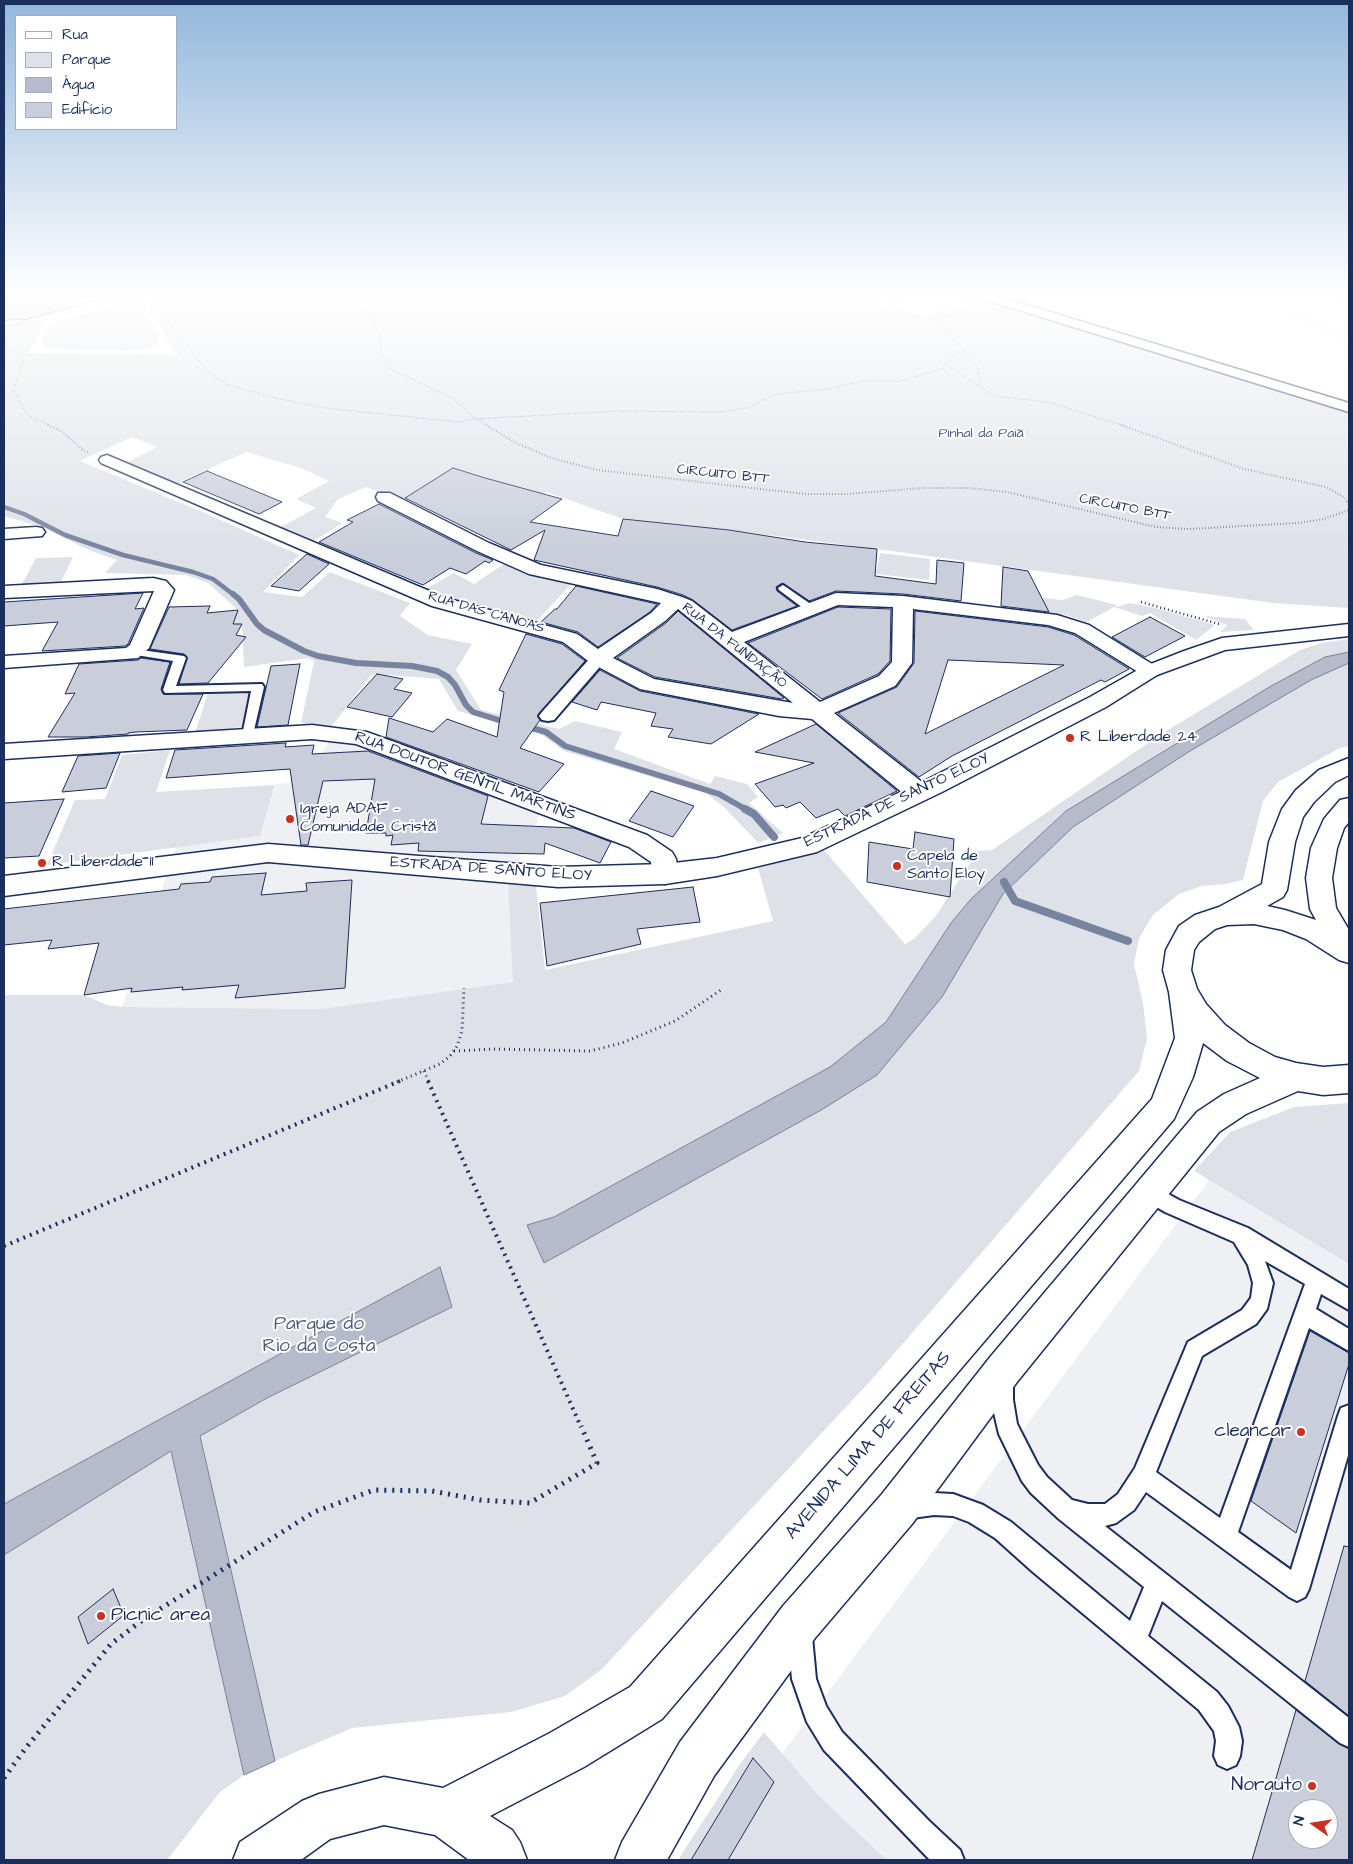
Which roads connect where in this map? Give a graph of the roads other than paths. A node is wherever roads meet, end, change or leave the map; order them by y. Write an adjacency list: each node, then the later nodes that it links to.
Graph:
1 (1258, 380): 2 (main road)
2 (1349, 408)
3 (107, 460): 15 (main road, RUA DAS CANOAS)
4 (384, 497): 9 (main road, RUA DA FUNDAÇÃO)
5 (36, 532): 6 (main road)
6 (4, 534)
7 (783, 588): 11 (lane)
8 (4, 592): 14 (main road)
9 (675, 601): 13 (main road, RUA DA FUNDAÇÃO); 15 (main road)
10 (903, 602): 11 (main road); 17 (main road); 18 (main road)
11 (811, 609): 13 (main road)
12 (1349, 630): 17 (main road, ESTRADA DE SANTO ELOY)
13 (730, 640): 18 (main road, RUA DA FUNDAÇÃO)
14 (134, 652): 16 (main road); 20 (lane)
15 (598, 659): 18 (main road, RUA DAS CANOAS); 19 (street)
16 (4, 662)
17 (1150, 671): 23 (main road, ESTRADA DE SANTO ELOY)
18 (817, 712): 23 (main road, RUA DA FUNDAÇÃO)
19 (548, 716)
20 (248, 736): 21 (main road, RUA DOUTOR GENTIL MARTINS); 25 (main road, RUA DOUTOR GENTIL MARTINS)
21 (4, 752)
22 (1349, 766): 27 (main road)
23 (918, 792): 25 (main road, ESTRADA DE SANTO ELOY)
24 (1349, 806): 28 (main road)
25 (664, 874): 26 (main road, ESTRADA DE SANTO ELOY)
26 (4, 886)
27 (1227, 915): 28 (main road); 29 (main road)
28 (1347, 950)
29 (1183, 992): 30 (main road); 49 (main road, AVENIDA LIMA DE FREITAS)
30 (1296, 1077): 31 (main road); 32 (main road)
31 (1349, 1079)
32 (1150, 1193): 33 (lane); 38 (main road)
33 (1241, 1235): 34 (lane); 40 (lane)
34 (1316, 1280): 35 (lane); 36 (lane)
35 (1349, 1300)
36 (1304, 1313): 37 (lane); 43 (lane)
37 (1349, 1341)
38 (1004, 1369): 41 (main road); 42 (lane)
39 (1349, 1416): 43 (lane)
40 (1143, 1476): 42 (lane); 43 (lane)
41 (896, 1509): 45 (main road); 46 (lane)
42 (1067, 1511): 44 (lane)
43 (1225, 1536)
44 (1158, 1582): 46 (lane); 47 (lane)
45 (799, 1622): 52 (main road); 53 (lane)
46 (1134, 1640): 48 (lane)
47 (1349, 1734)
48 (1227, 1756)
49 (446, 1813): 50 (main road); 51 (main road)
50 (258, 1860)
51 (502, 1860)
52 (640, 1860)
53 (950, 1860)

